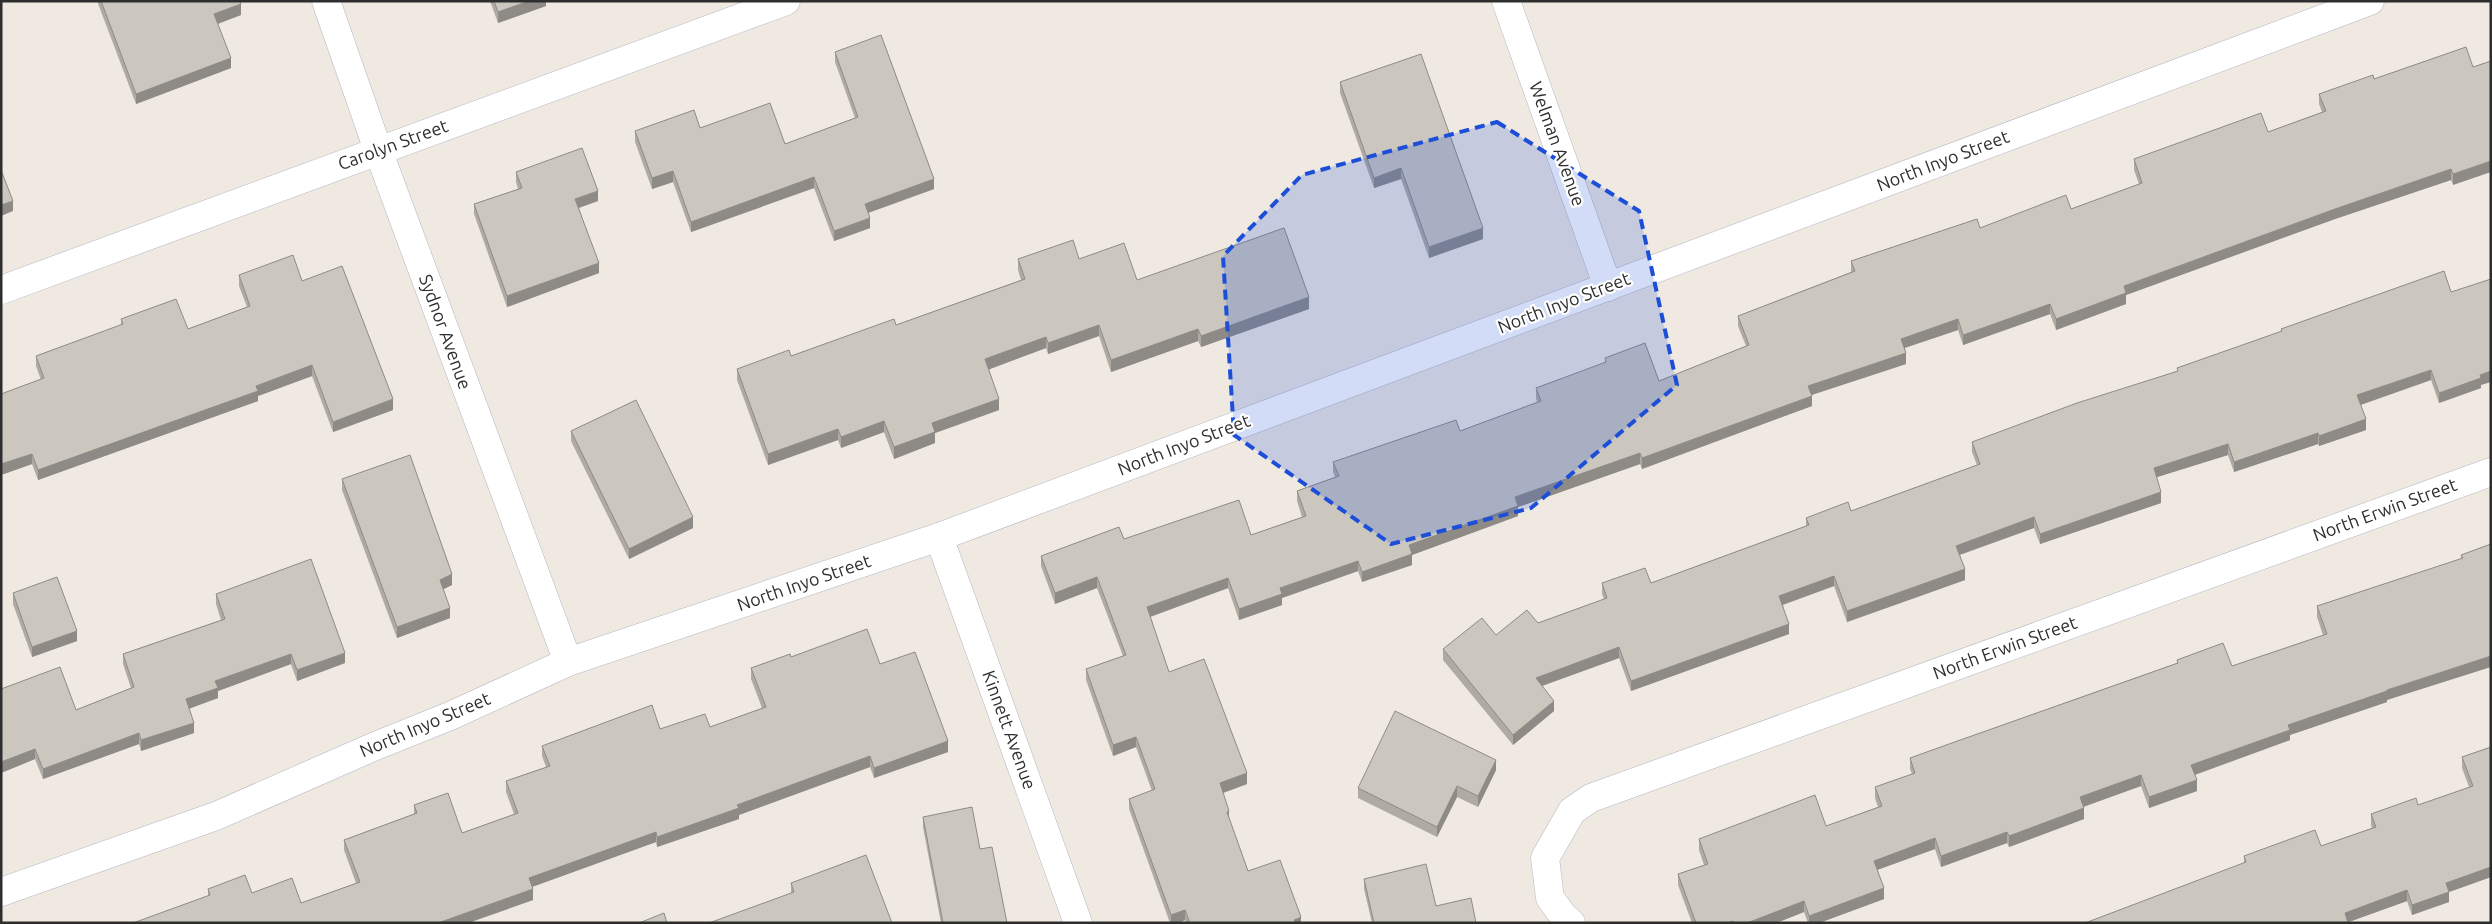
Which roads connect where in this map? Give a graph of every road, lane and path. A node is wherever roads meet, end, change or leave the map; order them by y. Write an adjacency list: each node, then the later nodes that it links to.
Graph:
1 (326, 1): 5 (street, Sydnor Avenue)
2 (786, 1): 5 (street, Carolyn Street)
3 (1506, 1): 6 (street, Welman Avenue)
4 (2370, 1): 6 (street, North Inyo Street)
5 (378, 150): 7 (street, Carolyn Street); 10 (street, Sydnor Avenue)
6 (1608, 287): 9 (street, North Inyo Street)
7 (1, 290)
8 (2491, 472): 13 (street, North Erwin Street)
9 (939, 537): 10 (street, North Inyo Street); 12 (street, Kinnett Avenue)
10 (568, 662): 11 (street, North Inyo Street)
11 (1, 892)
12 (1078, 923)
13 (1571, 923)

